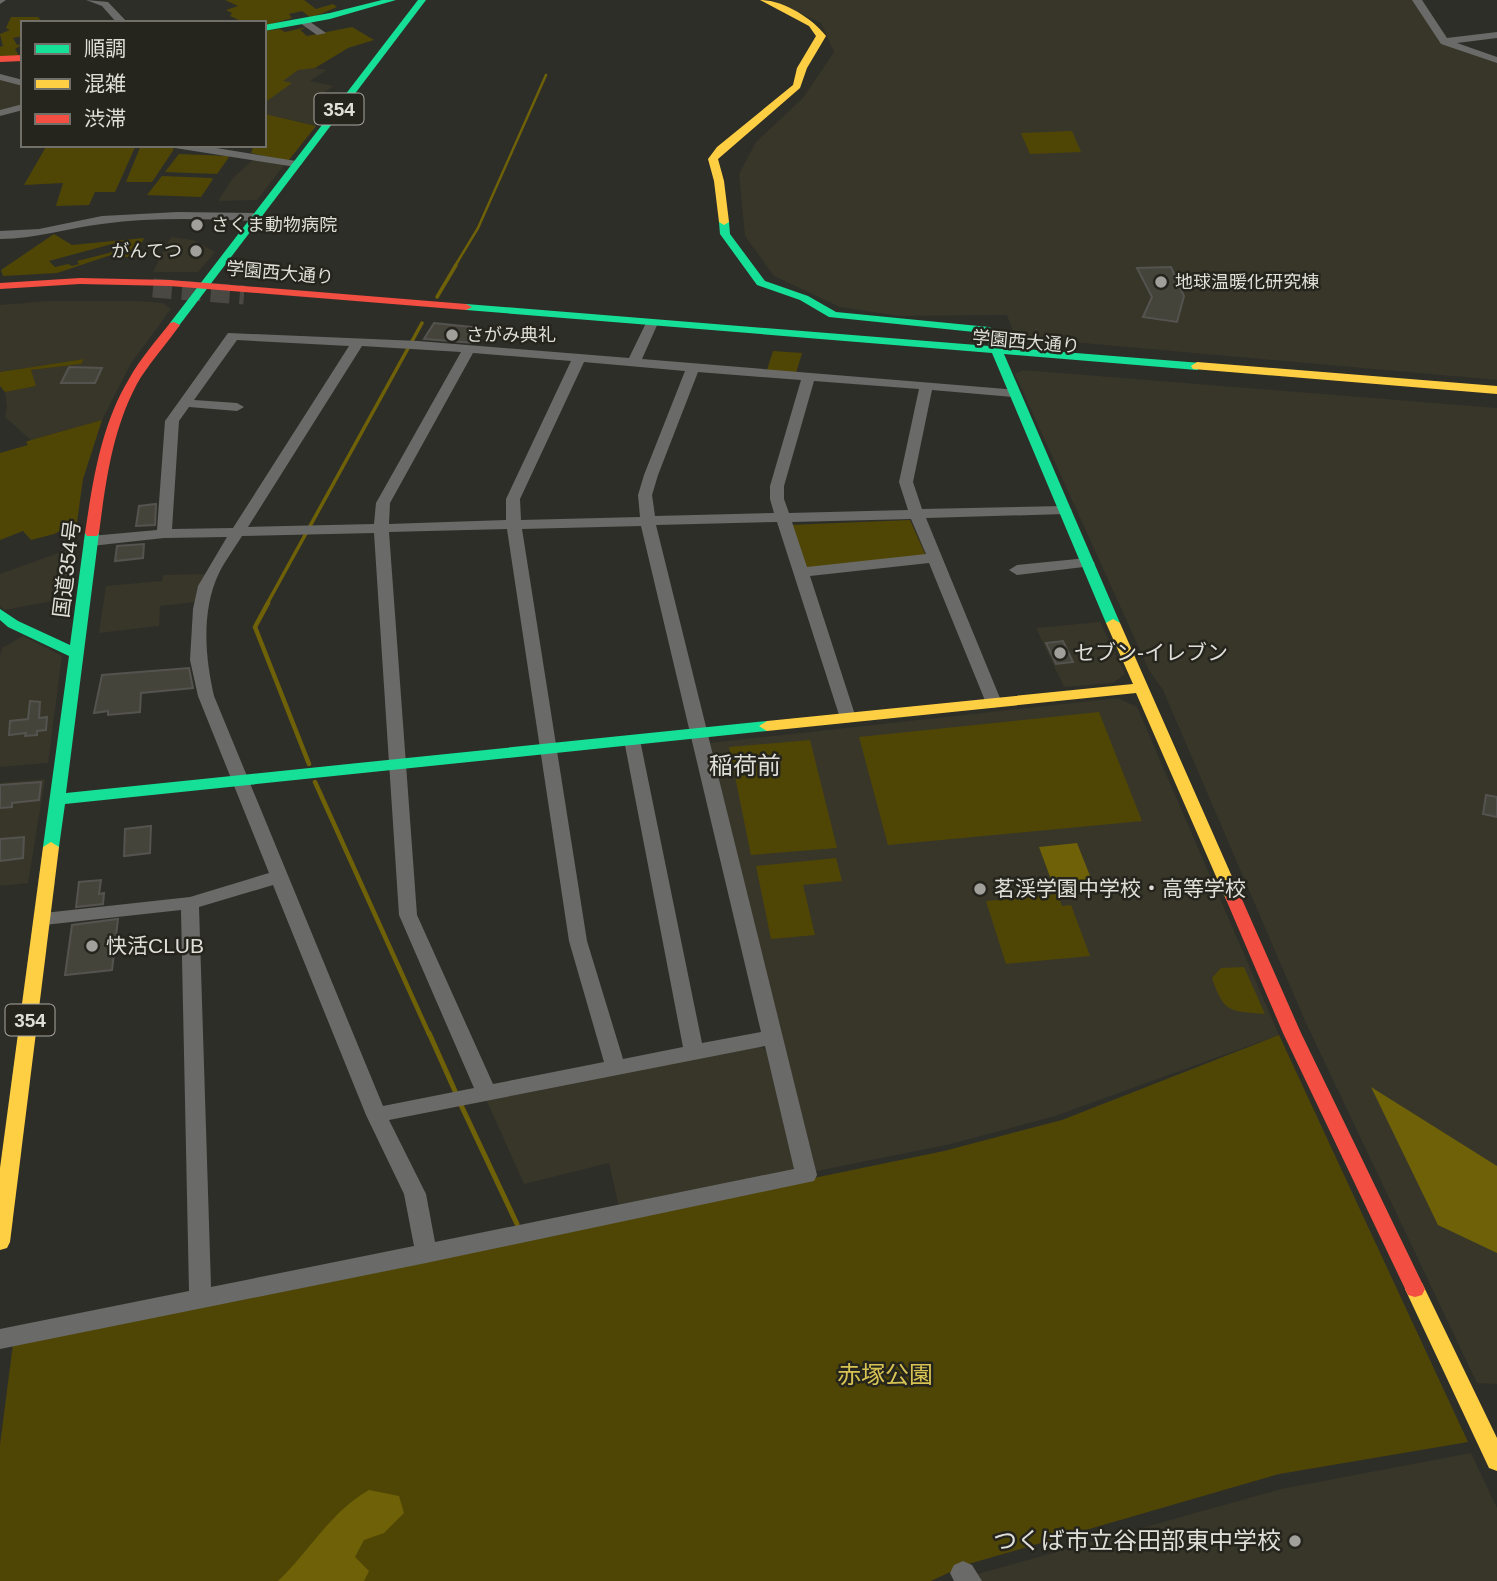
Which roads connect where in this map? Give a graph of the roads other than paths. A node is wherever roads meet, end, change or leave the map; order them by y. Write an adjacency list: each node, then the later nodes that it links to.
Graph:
1 (90, 0): 6 (street)
2 (392, 0): 7 (main road)
3 (422, 0): 20 (main road, 国道354号 / 354)
4 (764, 0): 32 (main road)
5 (1417, 0): 11 (street)
6 (121, 21)
7 (303, 22): 8 (main road); 9 (street)
8 (266, 28)
9 (321, 33)
10 (1497, 35): 11 (street)
11 (1445, 42): 14 (street)
12 (21, 58): 13 (main road)
13 (0, 59)
14 (1497, 60)
15 (0, 77): 16 (street)
16 (21, 82)
17 (21, 108): 18 (street)
18 (0, 113)
19 (188, 147): 20 (street)
20 (296, 164): 21 (main road, 国道354号 / 354)
21 (255, 217): 22 (street); 25 (main road, 国道354号 / 354)
22 (0, 235)
23 (0, 289): 24 (main road, 学園西大通り); 25 (main road, 学園西大通り)
24 (153, 289)
25 (200, 292): 27 (main road, 学園西大通り); 28 (main road, 学園西大通り); 51 (main road, 国道354号 / 354)
26 (244, 295): 28 (main road, 学園西大通り)
27 (0, 297)
28 (554, 320): 29 (main road, 学園西大通り)
29 (650, 327): 32 (main road, 学園西大通り); 34 (street)
30 (358, 342): 31 (street); 41 (street); 49 (street)
31 (468, 349): 33 (street); 48 (street)
32 (998, 355): 38 (main road, 学園西大通り); 39 (main road); 40 (main road, 学園西大通り)
33 (579, 358): 34 (street); 47 (street)
34 (634, 362): 35 (street)
35 (693, 368): 36 (street); 46 (street)
36 (809, 376): 37 (street); 45 (street)
37 (926, 386): 39 (street); 44 (street)
38 (1497, 390)
39 (1013, 393): 43 (main road)
40 (1497, 399)
41 (185, 403): 42 (street); 50 (street)
42 (237, 407)
43 (1065, 510): 44 (street); 53 (main road)
44 (915, 514): 45 (street); 52 (street)
45 (782, 518): 46 (street); 55 (street)
46 (648, 522): 47 (street); 61 (street)
47 (514, 524): 48 (street); 63 (street)
48 (381, 529): 49 (street); 64 (street)
49 (238, 532): 50 (street); 65 (street)
50 (164, 534): 51 (street)
51 (91, 541): 57 (main road, 国道354号 / 354)
52 (934, 558): 55 (street); 59 (street)
53 (1087, 563): 54 (street); 58 (main road)
54 (1017, 570)
55 (800, 572): 60 (street)
56 (0, 613): 57 (main road)
57 (77, 654): 66 (main road, 国道354号 / 354)
58 (1142, 688): 59 (main road); 79 (main road)
59 (994, 703): 60 (main road)
60 (848, 718): 61 (main road)
61 (699, 733): 62 (main road); 70 (street)
62 (632, 740): 63 (main road); 71 (street)
63 (549, 749): 64 (main road); 72 (street)
64 (397, 764): 65 (main road); 73 (street)
65 (240, 780): 66 (main road); 67 (street)
66 (59, 799): 69 (main road, 国道354号 / 354)
67 (278, 877): 68 (street); 74 (street)
68 (190, 902): 69 (street); 77 (street)
69 (44, 919): 75 (main road, 国道354号 / 354)
70 (772, 1037): 71 (street); 76 (street)
71 (694, 1052): 72 (street)
72 (616, 1068): 73 (street)
73 (487, 1093): 74 (street)
74 (376, 1115): 76 (street)
75 (0, 1242)
76 (426, 1254): 77 (street)
77 (200, 1300): 78 (street)
78 (0, 1339)
79 (1497, 1461)

